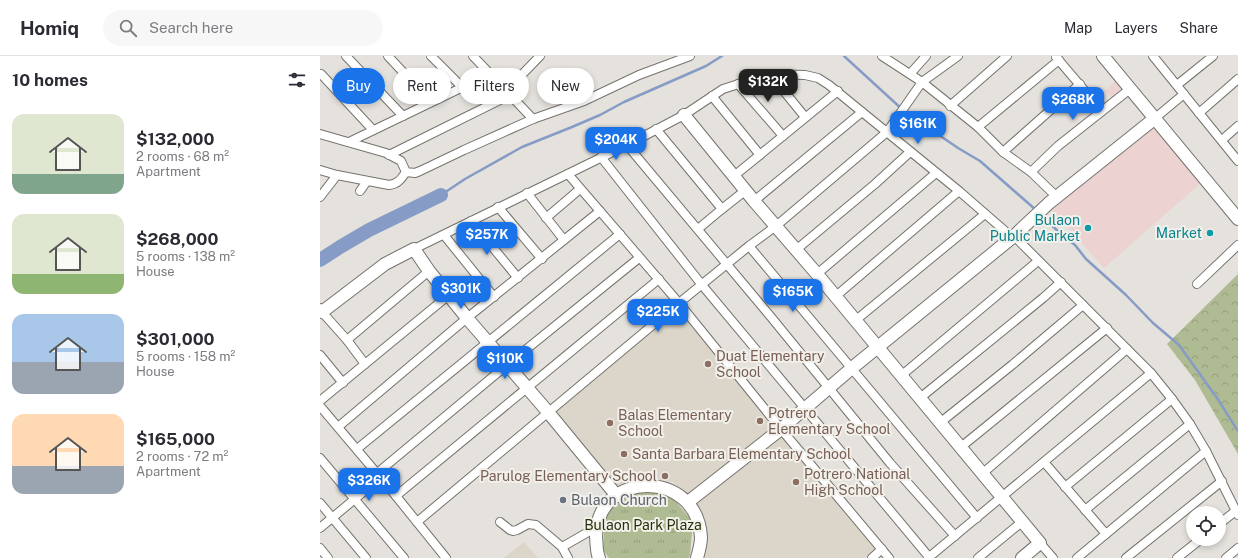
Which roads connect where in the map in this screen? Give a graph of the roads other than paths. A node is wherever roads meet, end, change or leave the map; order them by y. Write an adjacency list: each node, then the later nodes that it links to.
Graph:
1 (346, 56): 39 (street)
2 (388, 56): 15 (street)
3 (431, 56): 23 (street)
4 (473, 56): 16 (street)
5 (540, 56): 17 (street)
6 (690, 56): 41 (street)
7 (883, 56): 20 (street)
8 (926, 56): 20 (street)
9 (958, 56): 22 (street)
10 (1007, 56): 34 (street)
11 (1103, 56): 27 (street)
12 (1213, 56): 26 (street)
13 (1157, 57): 26 (street)
14 (1057, 58): 25 (street); 44 (street)
15 (399, 68)
16 (484, 68)
17 (529, 69)
18 (321, 74): 46 (street)
19 (770, 74): 24 (street); 28 (street); 40 (street)
20 (910, 74): 22 (street)
21 (1238, 79): 37 (street)
22 (922, 82): 34 (street); 47 (street)
23 (459, 84)
24 (738, 84): 30 (street); 49 (street)
25 (1080, 84): 35 (street); 54 (street)
26 (1177, 85): 29 (street)
27 (1130, 89): 35 (street); 42 (street)
28 (838, 91): 36 (street); 40 (street)
29 (1184, 94): 37 (street); 42 (street)
30 (712, 96): 38 (street); 56 (street)
31 (427, 104): 39 (street)
32 (487, 104): 55 (street)
33 (519, 104): 41 (street)
34 (950, 106): 44 (street)
35 (1102, 111): 61 (street)
36 (862, 112): 47 (street); 74 (street)
37 (1199, 113): 50 (street)
38 (684, 114): 45 (street); 65 (street)
39 (403, 116): 46 (street)
40 (805, 117): 49 (street)
41 (534, 119): 60 (street)
42 (1154, 119): 73 (street); 79 (street)
43 (1238, 126): 50 (street)
44 (978, 128): 54 (street)
45 (656, 129): 52 (street); 76 (street)
46 (373, 130): 51 (street)
47 (887, 132): 53 (street); 82 (street)
48 (320, 134): 51 (street)
49 (783, 136): 56 (street)
50 (1222, 140): 58 (street)
51 (349, 142): 55 (street)
52 (627, 145): 57 (street); 83 (street)
53 (910, 152): 62 (street); 92 (street)
54 (1003, 152): 61 (street)
55 (389, 155): 60 (street)
56 (760, 155): 65 (street)
57 (601, 157): 63 (street); 102 (street)
58 (1238, 161)
59 (320, 170): 64 (street)
60 (406, 172): 66 (street)
61 (1031, 172): 73 (street)
62 (936, 173): 70 (street); 98 (street)
63 (568, 174): 67 (street); 71 (street)
64 (337, 175): 66 (street); 72 (street)
65 (734, 176): 68 (street)
66 (367, 181): 69 (street)
67 (580, 189): 77 (street); 80 (street)
68 (746, 190): 74 (street); 76 (street)
69 (360, 191)
70 (959, 191): 78 (street); 105 (street)
71 (527, 193): 75 (street); 80 (street)
72 (320, 197)
73 (1053, 200): 115 (street)
74 (754, 201): 82 (street)
75 (498, 207): 81 (street); 94 (street)
76 (722, 209): 83 (street)
77 (600, 211): 85 (street); 87 (street)
78 (985, 214): 84 (street); 111 (street)
79 (1237, 216)
80 (546, 218): 87 (street)
81 (471, 221): 86 (street); 99 (street)
82 (776, 226): 90 (street); 92 (street)
83 (698, 229): 96 (street)
84 (1005, 231)
85 (620, 234): 93 (street); 114 (street)
86 (444, 235): 91 (street); 106 (street)
87 (564, 240): 94 (street)
88 (1018, 240): 95 (street)
89 (1238, 245): 103 (street)
90 (749, 246): 96 (street); 120 (street)
91 (414, 249): 97 (street); 109 (street)
92 (797, 249): 98 (street)
93 (639, 258): 100 (street); 119 (street)
94 (542, 259): 99 (street)
95 (1038, 261): 101 (street); 122 (street)
96 (727, 264): 102 (street); 125 (street)
97 (429, 271): 104 (street); 113 (street)
98 (818, 274): 105 (street)
99 (518, 278): 106 (street)
100 (659, 279): 107 (street); 124 (street)
101 (1060, 282): 108 (street); 126 (street)
102 (702, 284): 107 (street); 130 (street)
103 (1198, 284)
104 (449, 295): 110 (street); 118 (street)
105 (836, 296): 111 (street)
106 (494, 297): 110 (street)
107 (679, 303): 131 (street); 135 (street)
108 (1083, 305): 112 (street); 132 (street)
109 (321, 312): 113 (street)
110 (467, 318): 114 (street); 134 (street)
111 (856, 320): 115 (street)
112 (1107, 328): 116 (street); 136 (street)
113 (347, 340): 118 (street)
114 (488, 342): 119 (street); 137 (street)
115 (878, 347): 120 (street); 122 (street)
116 (1127, 349): 121 (street); 141 (street)
117 (320, 355): 123 (street)
118 (365, 364): 123 (street)
119 (507, 365): 124 (street); 142 (street)
120 (852, 368): 125 (street); 154 (street)
121 (1151, 373): 127 (street); 140 (street)
122 (902, 375): 126 (street)
123 (343, 383): 128 (street)
124 (527, 388): 131 (street); 145 (street)
125 (829, 388): 130 (street); 162 (street)
126 (920, 398): 132 (street)
127 (1172, 399): 133 (street); 144 (street)
128 (320, 401)
129 (320, 406): 134 (street)
130 (805, 408): 135 (street); 178 (street)
131 (548, 412): 146 (street); 157 (street)
132 (941, 422): 136 (street)
133 (1190, 424): 138 (street); 151 (street)
134 (338, 427): 137 (street)
135 (781, 430): 149 (street); 168 (street)
136 (961, 447): 141 (street)
137 (357, 449): 142 (street)
138 (1206, 451): 143 (street); 161 (street)
139 (320, 458): 148 (street)
140 (1044, 462): 144 (street); 147 (street)
141 (983, 473): 147 (street)
142 (378, 476): 145 (street); 148 (street)
143 (1222, 481): 152 (street); 183 (street)
144 (1065, 487): 151 (street)
145 (396, 496): 157 (street)
146 (617, 496): 149 (street); 159 (street)
147 (1002, 496): 154 (street); 156 (street)
148 (354, 499): 153 (street); 171 (street)
149 (688, 502): 175 (street)
150 (320, 503): 153 (street)
151 (1085, 510): 161 (street)
152 (1237, 512): 155 (street)
153 (332, 518): 160 (street); 170 (street)
154 (977, 518): 162 (street)
155 (1226, 519)
156 (1023, 521): 163 (street); 179 (street)
157 (417, 522): 172 (street)
158 (500, 522): 165 (street)
159 (597, 527): 165 (street); 174 (street)
160 (320, 528)
161 (1106, 534): 182 (street)
162 (955, 536): 178 (street)
163 (1040, 543): 180 (street); 181 (street)
164 (1192, 546): 184 (street)
165 (562, 547): 173 (street)
166 (320, 548): 169 (street)
167 (1238, 548): 185 (street)
168 (882, 549): 176 (street); 177 (street)
169 (328, 558)
170 (366, 558)
171 (404, 558)
172 (446, 558)
173 (568, 558)
174 (599, 558)
175 (697, 558)
176 (872, 558)
177 (889, 558)
178 (928, 558)
179 (978, 558)
180 (1022, 558)
181 (1053, 558)
182 (1077, 558)
183 (1126, 558)
184 (1177, 558)
185 (1226, 558)

